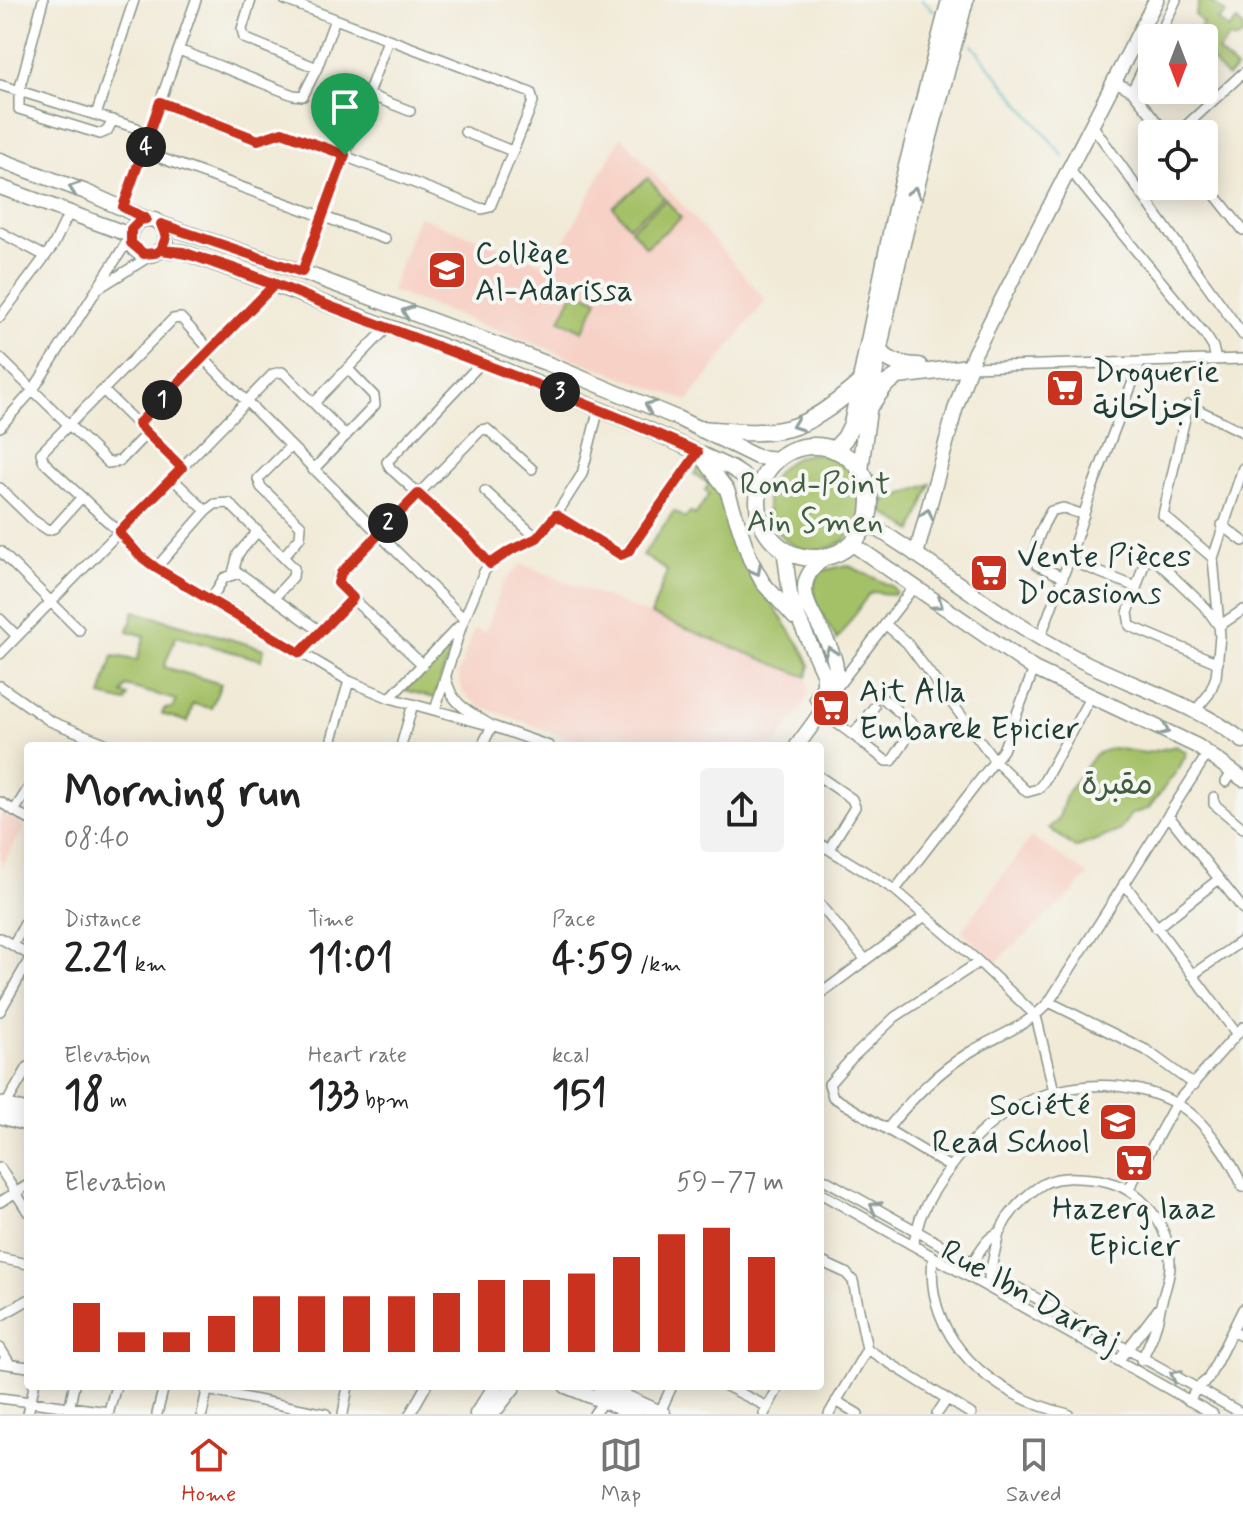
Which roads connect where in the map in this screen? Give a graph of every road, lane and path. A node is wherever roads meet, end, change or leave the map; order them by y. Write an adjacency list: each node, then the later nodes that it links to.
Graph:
1 (43, 0): 19 (street)
2 (134, 0): 24 (street)
3 (196, 0): 13 (street)
4 (251, 0): 14 (street)
5 (285, 0): 10 (street)
6 (950, 0): 64 (highway)
7 (965, 0): 55 (highway, one-way to 7)
8 (1156, 0): 17 (main road)
9 (1176, 0): 11 (street)
10 (335, 19): 12 (street); 14 (street)
11 (1165, 24)
12 (388, 40): 21 (street); 31 (street)
13 (179, 50): 14 (street); 22 (street)
14 (317, 68)
15 (1243, 73): 27 (street)
16 (1138, 79): 20 (street)
17 (1114, 81): 20 (street); 28 (main road)
18 (0, 85): 19 (street)
19 (19, 91): 24 (street); 25 (street)
20 (1132, 91): 26 (street)
21 (369, 95): 23 (street); 33 (street)
22 (160, 102): 32 (street); 33 (street)
23 (410, 111)
24 (96, 115): 25 (street)
25 (113, 120): 29 (street)
26 (1156, 120)
27 (1192, 120)
28 (1092, 125): 35 (main road); 54 (street)
29 (137, 128)
30 (465, 132): 31 (street)
31 (512, 151): 33 (street)
32 (144, 152): 38 (street); 40 (street)
33 (345, 155): 40 (street)
34 (0, 160): 38 (main road, one-way to 34)
35 (1069, 169): 59 (street); 62 (main road)
36 (0, 187): 39 (main road)
37 (1218, 199): 43 (street)
38 (123, 207): 41 (main road)
39 (69, 213): 45 (main road); 48 (street)
40 (322, 215): 46 (street); 49 (street)
41 (146, 219): 42 (main road); 45 (main road)
42 (161, 224): 47 (main road); 49 (main road)
43 (1243, 230)
44 (0, 232): 48 (street)
45 (130, 236): 47 (main road); 51 (street)
46 (385, 239)
47 (158, 251): 50 (main road); 51 (street)
48 (45, 256): 52 (street)
49 (302, 272): 74 (main road, one-way to 49)
50 (274, 285): 53 (main road); 56 (street)
51 (99, 288): 65 (street)
52 (0, 317)
53 (388, 327): 60 (main road); 63 (street)
54 (1243, 335)
55 (879, 352): 62 (highway); 69 (highway)
56 (207, 354): 66 (street); 68 (street); 72 (street)
57 (0, 358): 65 (street)
58 (1243, 359): 59 (street)
59 (1216, 360): 61 (street)
60 (483, 361): 70 (main road); 91 (street)
61 (1140, 363): 62 (street); 95 (street)
62 (969, 367): 69 (highway); 107 (main road, one-way to 62)
63 (348, 369): 67 (street); 77 (street)
64 (861, 382): 74 (highway, one-way to 74); 79 (highway)
65 (33, 390): 71 (street); 73 (street)
66 (104, 391): 71 (street); 72 (street)
67 (315, 402): 68 (street); 77 (street)
68 (247, 403): 78 (street); 82 (street)
69 (868, 407): 86 (highway)
70 (599, 408): 80 (main road); 94 (street)
71 (71, 424): 76 (street); 92 (street)
72 (138, 424): 76 (street)
73 (0, 427)
74 (701, 429): 81 (main road)
75 (1243, 432): 109 (street)
76 (147, 433): 82 (street)
77 (346, 436): 85 (street)
78 (290, 447): 85 (street); 108 (street)
79 (834, 450): 81 (highway); 86 (highway)
80 (698, 452): 90 (main road); 94 (street); 124 (main road, one-way to 124)
81 (778, 459): 90 (highway)
82 (182, 468): 87 (street)
83 (1243, 468): 97 (street)
84 (532, 469): 91 (street)
85 (313, 470): 100 (street)
86 (860, 471): 96 (highway)
87 (172, 478): 93 (street); 99 (street)
88 (0, 488): 92 (street)
89 (485, 491): 101 (street)
90 (759, 492): 104 (highway)
91 (418, 494): 100 (street); 111 (street)
92 (82, 497): 99 (street)
93 (206, 511): 98 (street); 112 (street)
94 (556, 515): 101 (street)
95 (1084, 515): 110 (street); 114 (street)
96 (866, 522): 103 (highway); 107 (main road)
97 (1222, 525): 102 (street); 109 (street)
98 (258, 531): 108 (street); 113 (street)
99 (119, 532): 112 (street); 120 (street)
100 (378, 533): 117 (street); 123 (street)
101 (537, 538): 111 (street)
102 (1243, 541)
103 (851, 543): 106 (highway); 116 (main road)
104 (784, 548): 106 (highway); 124 (main road)
105 (0, 551): 120 (street)
106 (832, 554): 143 (main road, one-way to 106)
107 (916, 555): 130 (main road)
108 (283, 557): 118 (street)
109 (1213, 558): 126 (street)
110 (1069, 560): 114 (street); 115 (street)
111 (490, 564): 123 (street)
112 (156, 568): 119 (street)
113 (233, 573): 118 (street); 119 (street)
114 (1063, 577): 130 (street)
115 (1136, 587): 126 (street); 133 (street)
116 (913, 588): 125 (street); 135 (main road, one-way to 135)
117 (349, 595): 128 (street); 134 (street)
118 (275, 597): 128 (street)
119 (211, 599): 131 (street)
120 (51, 601): 127 (street); 129 (street)
121 (1243, 610): 126 (street)
122 (0, 619): 129 (street)
123 (463, 621): 134 (street); 136 (street)
124 (800, 622): 155 (main road)
125 (885, 624): 143 (street); 158 (street)
126 (1219, 626): 133 (street)
127 (79, 630)
128 (320, 631): 131 (street)
129 (16, 635): 132 (street)
130 (1040, 638): 146 (main road)
131 (300, 653): 137 (street)
132 (0, 654)
133 (1218, 663): 146 (street)
134 (423, 665): 140 (street)
135 (1034, 669): 139 (main road); 158 (street)
136 (446, 678): 145 (street); 147 (street)
137 (349, 681): 140 (street); 151 (street)
138 (0, 686): 150 (street)
139 (1091, 696): 157 (main road, one-way to 157); 158 (street)
140 (390, 698): 142 (street)
141 (885, 700): 148 (street)
142 (413, 704): 145 (street); 152 (street)
143 (822, 707): 148 (street); 156 (main road)
144 (874, 707): 148 (street)
145 (435, 710): 147 (street)
146 (1195, 711): 149 (main road)
147 (492, 726): 153 (street); 154 (street)
148 (853, 735)
149 (1243, 741)
150 (102, 742)
151 (332, 742)
152 (402, 742)
153 (484, 742)
154 (538, 742)
155 (789, 742)
156 (800, 742)
157 (1208, 753): 159 (main road); 165 (street)
158 (996, 762): 171 (street)
159 (1234, 777)
160 (824, 780): 168 (street)
161 (24, 795): 164 (street)
162 (1214, 797): 167 (street)
163 (0, 802): 164 (street)
164 (14, 811): 166 (street)
165 (1168, 815): 169 (street); 170 (street)
166 (24, 817)
167 (1243, 828)
168 (825, 847): 171 (street)
169 (1219, 879): 172 (street); 176 (street)
170 (1124, 883): 176 (street); 186 (street)
171 (895, 890): 174 (street)
172 (1243, 909)
173 (824, 910): 181 (street)
174 (925, 916): 181 (street); 182 (street)
175 (24, 925): 179 (street)
176 (1156, 928): 184 (street)
177 (0, 938): 179 (street)
178 (1243, 940): 184 (street)
179 (13, 945): 180 (street)
180 (24, 952)
181 (865, 959): 185 (street)
182 (979, 962): 188 (street); 192 (street)
183 (24, 969): 187 (street)
184 (1192, 975): 189 (street)
185 (824, 991)
186 (1049, 1002): 188 (street); 191 (street)
187 (0, 1011)
188 (1036, 1016): 193 (street); 198 (street)
189 (1239, 1030): 191 (street)
190 (24, 1073): 195 (street)
191 (1194, 1085): 194 (street)
192 (824, 1087): 198 (street)
193 (1054, 1091): 194 (street); 199 (street)
194 (1176, 1103): 202 (street); 204 (street)
195 (2, 1109): 196 (main road); 197 (main road)
196 (24, 1112)
197 (24, 1122)
198 (888, 1128): 199 (street)
199 (950, 1167): 209 (street)
200 (0, 1168): 205 (street)
201 (824, 1179): 210 (street, Rue Ibn Darraj, one-way to 201)
202 (1243, 1187)
203 (24, 1188): 205 (street)
204 (1129, 1189): 212 (street); 224 (street)
205 (16, 1193): 207 (street); 208 (street)
206 (824, 1195): 213 (street, Rue Ibn Darraj)
207 (0, 1202)
208 (24, 1206)
209 (920, 1217): 210 (street); 211 (street)
210 (906, 1225): 211 (street, Rue Ibn Darraj); 213 (street)
211 (919, 1232): 214 (street); 219 (street, Rue Ibn Darraj)
212 (999, 1232): 219 (street); 220 (street)
213 (899, 1237): 214 (street, Rue Ibn Darraj)
214 (912, 1245): 215 (street, Rue Ibn Darraj)
215 (933, 1257): 221 (street, Rue Ibn Darraj); 263 (street)
216 (0, 1258): 217 (street)
217 (24, 1263)
218 (824, 1263): 230 (street)
219 (973, 1263): 220 (street, Rue Ibn Darraj); 221 (street)
220 (992, 1273): 222 (street); 231 (street, Rue Ibn Darraj)
221 (965, 1274): 222 (street, Rue Ibn Darraj)
222 (985, 1285): 233 (street, Rue Ibn Darraj)
223 (24, 1302): 226 (street)
224 (1160, 1307): 231 (street); 232 (street)
225 (1243, 1309): 227 (street)
226 (0, 1316)
227 (1232, 1331): 228 (street); 236 (street)
228 (1243, 1337)
229 (0, 1348): 234 (street)
230 (867, 1349): 254 (street); 255 (street)
231 (1127, 1349): 232 (street, Rue Ibn Darraj); 233 (street)
232 (1143, 1357): 235 (street); 237 (street, Rue Ibn Darraj, one-way to 232)
233 (1119, 1360): 235 (street, Rue Ibn Darraj)
234 (5, 1363)
235 (1136, 1370): 256 (street, Rue Ibn Darraj)
236 (1208, 1379): 237 (street); 252 (street)
237 (1197, 1388): 252 (street, Rue Ibn Darraj); 256 (street)
238 (33, 1390): 257 (street)
239 (73, 1390): 260 (street)
240 (115, 1390): 261 (street)
241 (163, 1390): 265 (street)
242 (208, 1390): 266 (street)
243 (217, 1390): 267 (street)
244 (347, 1390): 268 (street)
245 (424, 1390): 269 (street)
246 (493, 1390): 270 (main road)
247 (511, 1390): 271 (main road)
248 (671, 1390): 262 (street)
249 (733, 1390): 259 (street)
250 (777, 1390): 259 (street)
251 (602, 1393): 262 (main road); 272 (street); 273 (main road)
252 (1208, 1394): 258 (street); 279 (street, Rue Ibn Darraj)
253 (0, 1398): 257 (street)
254 (947, 1399): 276 (street); 277 (street)
255 (836, 1401): 274 (street); 275 (street)
256 (1189, 1401): 258 (street, Rue Ibn Darraj)
257 (30, 1402): 260 (street); 264 (street)
258 (1200, 1407): 278 (street, Rue Ibn Darraj)
259 (766, 1410)
260 (69, 1411): 261 (street)
261 (108, 1413)
262 (662, 1413)
263 (1062, 1413)
264 (28, 1414)
265 (157, 1414)
266 (202, 1414)
267 (326, 1414)
268 (343, 1414)
269 (410, 1414)
270 (477, 1414)
271 (492, 1414)
272 (594, 1414)
273 (636, 1414)
274 (829, 1414)
275 (858, 1414)
276 (937, 1414)
277 (971, 1414)
278 (1213, 1414)
279 (1243, 1414)

